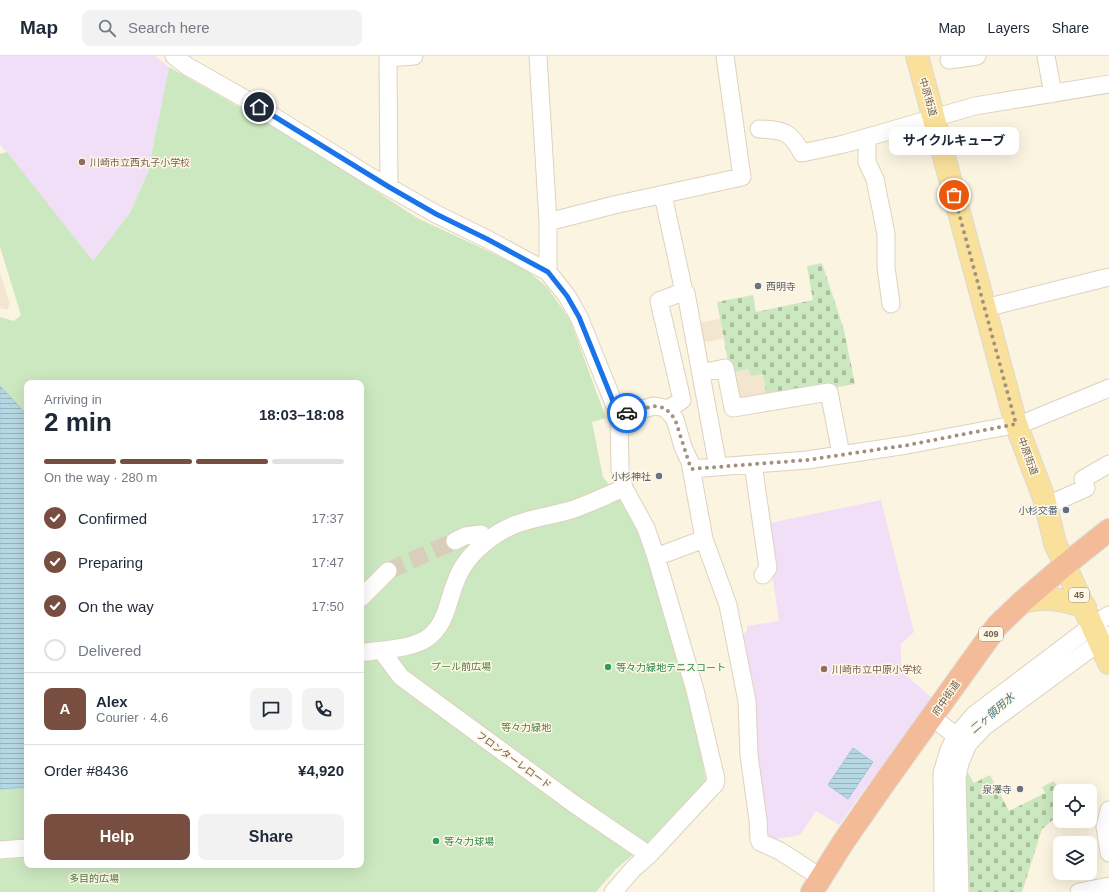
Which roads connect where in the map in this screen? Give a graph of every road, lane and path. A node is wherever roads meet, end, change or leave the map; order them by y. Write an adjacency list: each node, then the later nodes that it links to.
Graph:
1 (175, 56): 14 (street)
2 (414, 56): 14 (street)
3 (538, 56): 16 (street)
4 (725, 56): 15 (street)
5 (916, 56): 11 (main road, 中原街道 / 45)
6 (977, 56): 8 (street)
7 (1046, 56): 10 (street)
8 (949, 60)
9 (1109, 84): 10 (street)
10 (1053, 94): 11 (street)
11 (934, 118): 13 (street); 21 (main road, 中原街道 / 45)
12 (759, 129): 13 (street)
13 (867, 137): 20 (street)
14 (389, 187): 17 (street)
15 (663, 195): 16 (street); 19 (street)
16 (548, 222): 17 (street)
17 (548, 272): 25 (street)
18 (1108, 282): 21 (street)
19 (682, 290): 22 (street); 24 (street)
20 (891, 304)
21 (985, 308): 26 (main road, 中原街道 / 45)
22 (701, 373): 27 (street); 30 (street)
23 (1109, 388): 26 (street)
24 (667, 410): 25 (street); 31 (street)
25 (619, 416): 32 (street)
26 (1016, 424): 27 (street); 33 (main road, 中原街道 / 45)
27 (841, 454): 28 (street)
28 (753, 464): 30 (street); 41 (street)
29 (1109, 464): 33 (street)
30 (718, 467): 31 (street)
31 (691, 469): 36 (street)
32 (624, 488): 38 (street); 45 (street)
33 (1046, 506): 39 (main road, 中原街道 / 45)
34 (1109, 530): 39 (highway, 府中街道 / 409)
35 (481, 534): 37 (street)
36 (704, 539): 38 (street); 55 (street)
37 (455, 541)
38 (656, 557): 54 (street)
39 (1065, 564): 43 (highway, 府中街道 / 409); 44 (main road, 中原街道 / 45)
40 (388, 571): 42 (street)
41 (763, 575)
42 (364, 595)
43 (1022, 602): 44 (main road); 48 (highway, 府中街道 / 409)
44 (1099, 624): 47 (main road, 中原街道 / 45); 49 (street); 59 (street)
45 (364, 653)
46 (386, 657): 54 (street, フロンターレロード)
47 (1109, 663)
48 (932, 717): 49 (street); 55 (highway, 府中街道 / 409)
49 (956, 736): 58 (street)
50 (1109, 810): 53 (street)
51 (24, 848): 52 (street)
52 (0, 850)
53 (1109, 853)
54 (649, 855): 57 (street)
55 (816, 885)
56 (1109, 886): 60 (street)
57 (613, 892)
58 (943, 892)
59 (960, 892)
60 (1079, 892)

